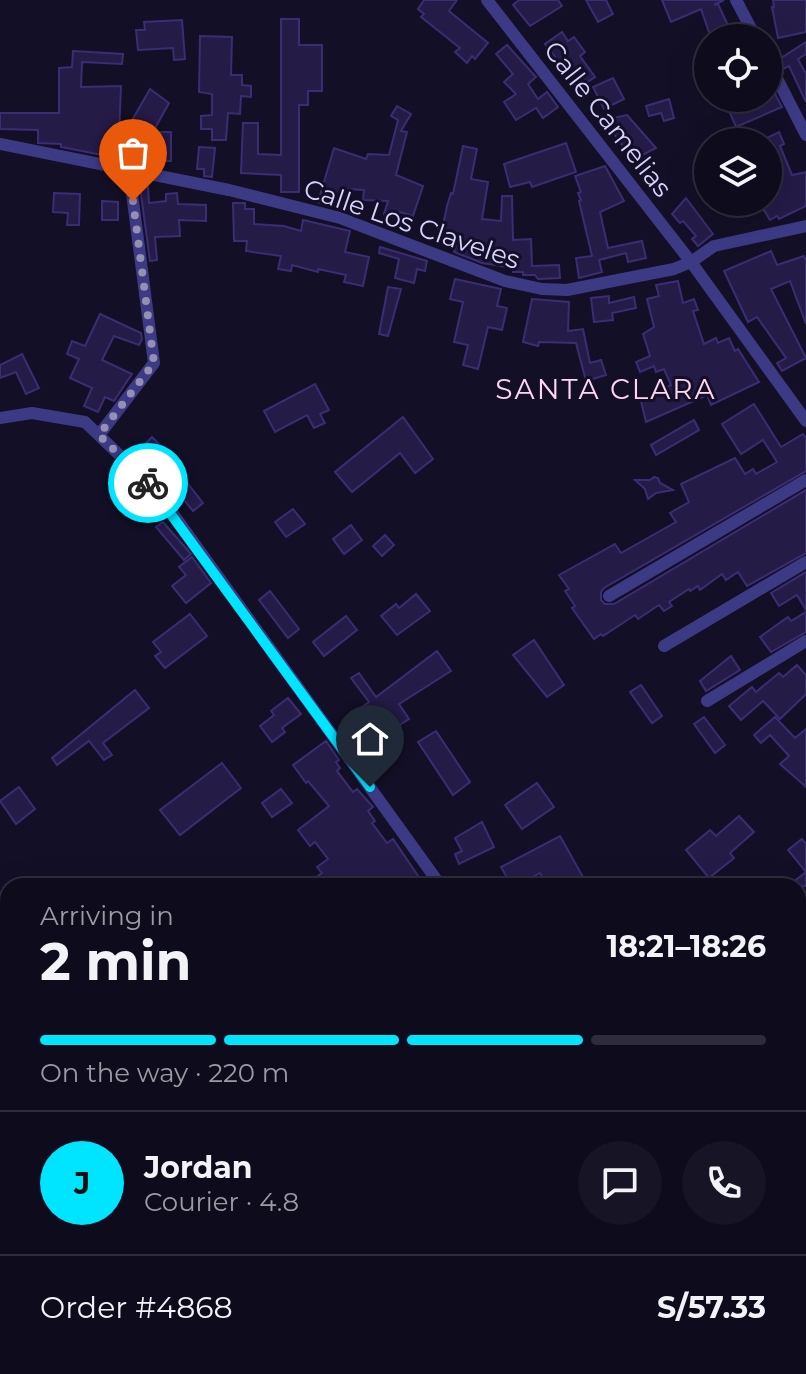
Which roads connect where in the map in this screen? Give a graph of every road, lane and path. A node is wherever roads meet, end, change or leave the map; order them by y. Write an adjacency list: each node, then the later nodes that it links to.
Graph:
1 (487, 0): 9 (street, Calle Camelias)
2 (736, 0): 3 (street)
3 (749, 24)
4 (782, 88): 5 (street)
5 (806, 135)
6 (0, 144): 7 (street, Calle Los Claveles)
7 (129, 170): 9 (street, Calle Los Claveles); 12 (street)
8 (806, 226): 9 (street, Calle Los Claveles)
9 (691, 262): 11 (street, Calle Camelias)
10 (0, 418): 12 (street)
11 (806, 421)
12 (99, 435): 19 (street)
13 (806, 480): 15 (street)
14 (806, 562): 17 (street)
15 (609, 596)
16 (806, 641): 18 (street)
17 (664, 646)
18 (707, 701)
19 (435, 878)

